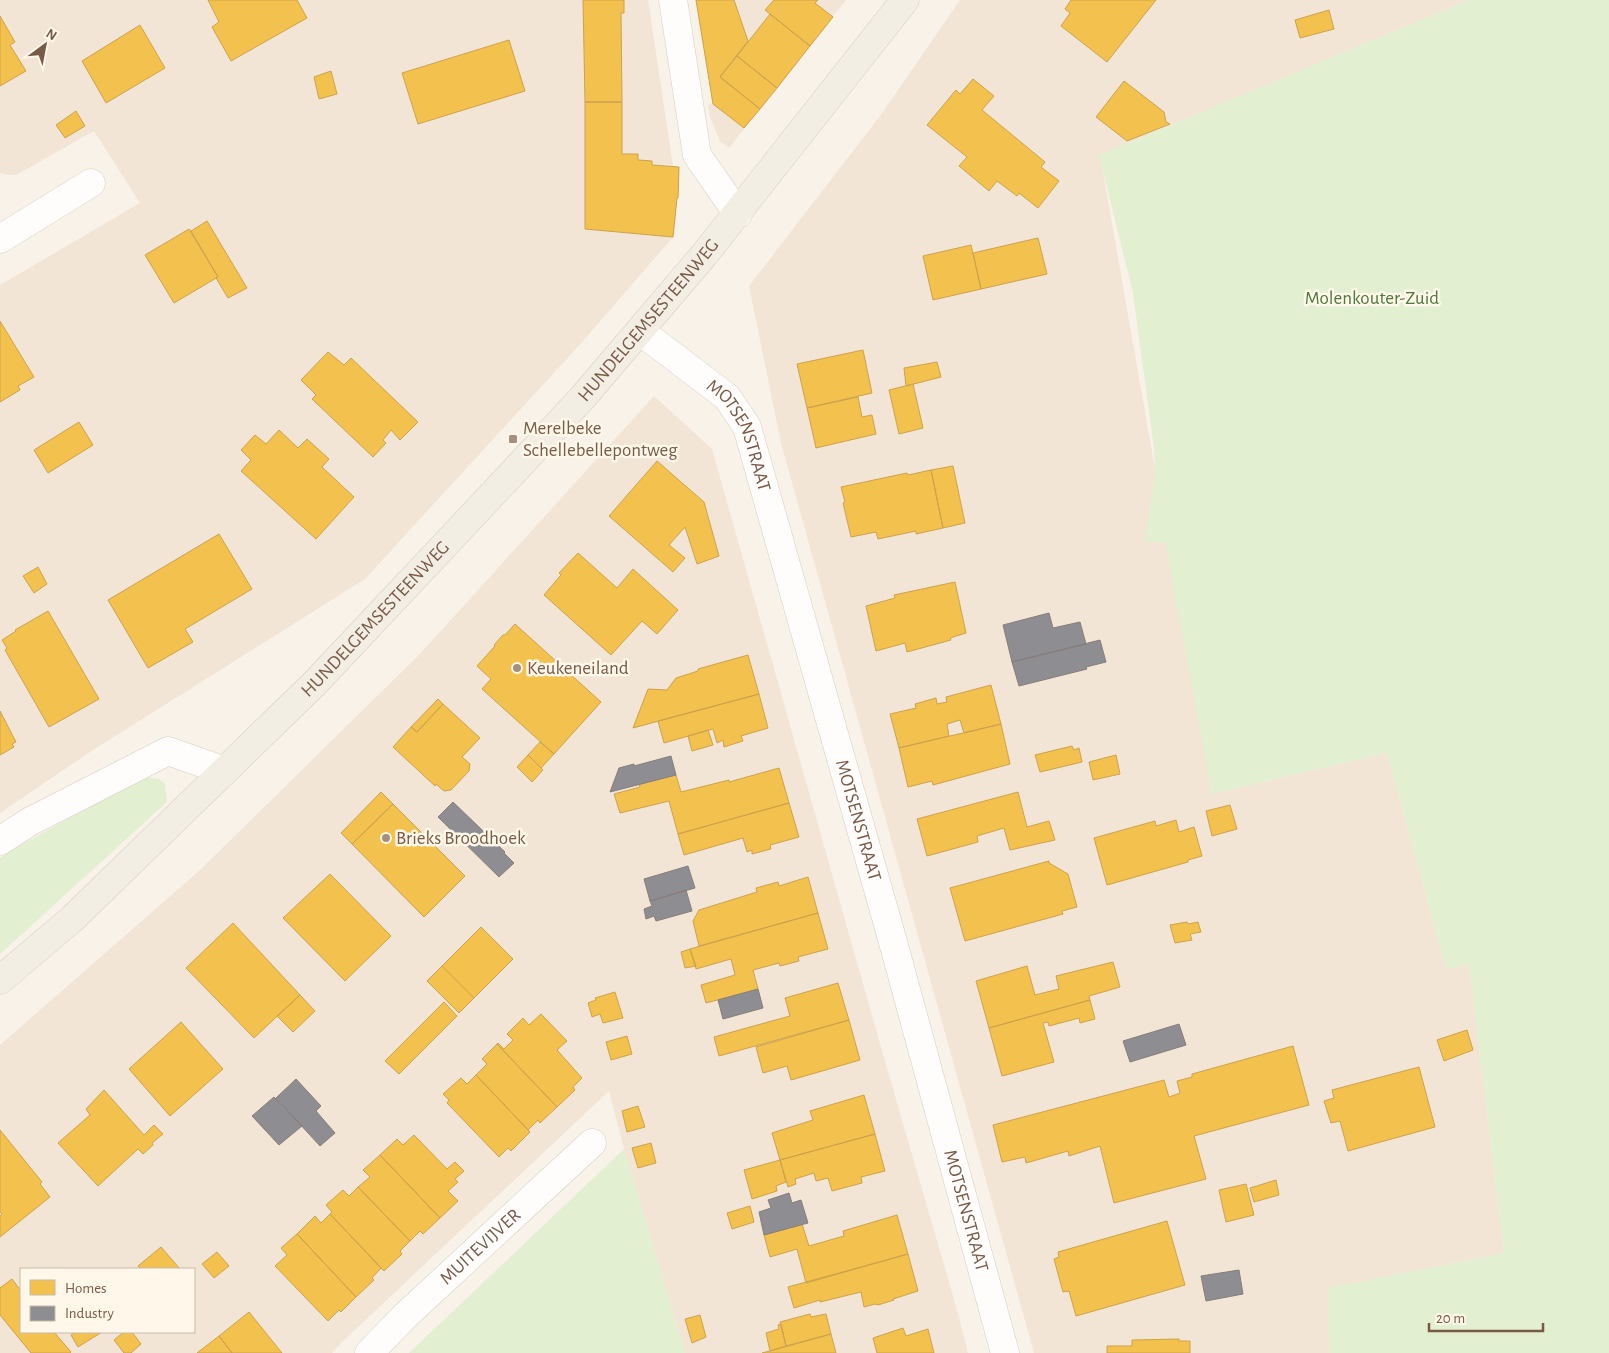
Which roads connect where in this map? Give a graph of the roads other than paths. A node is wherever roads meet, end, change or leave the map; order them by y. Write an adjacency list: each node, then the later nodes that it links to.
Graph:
1 (673, 0): 4 (street)
2 (905, 0): 4 (main road, HUNDELGEMSESTEENWEG)
3 (91, 182): 5 (street)
4 (738, 214): 6 (main road, HUNDELGEMSESTEENWEG)
5 (0, 238)
6 (640, 331): 7 (main road, HUNDELGEMSESTEENWEG); 12 (street, MOTSENSTRAAT)
7 (225, 772): 8 (street); 9 (main road, HUNDELGEMSESTEENWEG)
8 (0, 841)
9 (0, 980)
10 (592, 1142): 11 (street, MUITEVIJVER)
11 (369, 1353)
12 (1005, 1353)

